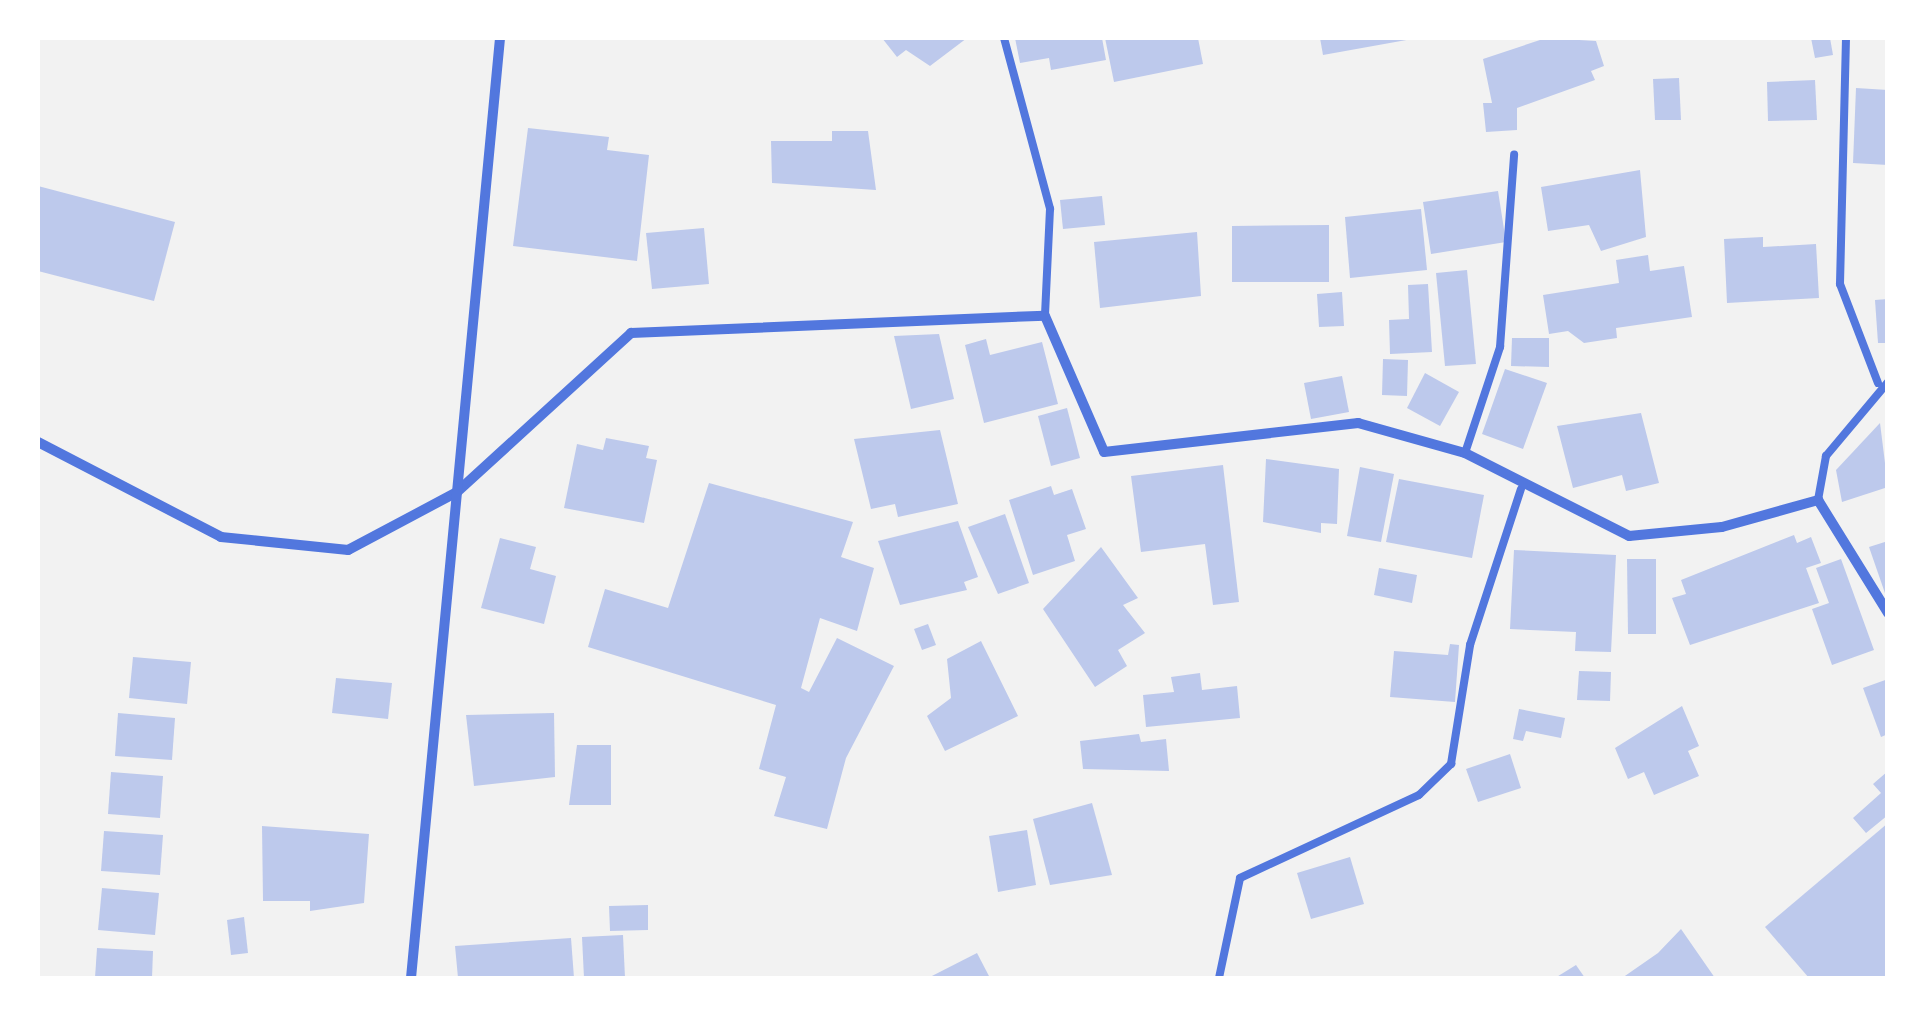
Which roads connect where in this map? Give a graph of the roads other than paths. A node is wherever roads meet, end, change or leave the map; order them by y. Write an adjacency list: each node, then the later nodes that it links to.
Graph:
1 (500, 38): 10 (street)
2 (1004, 38): 5 (lane)
3 (1846, 38): 6 (lane)
4 (1514, 156): 8 (lane)
5 (1045, 316): 8 (street); 10 (street)
6 (1883, 382): 11 (lane)
7 (38, 442): 10 (street)
8 (1465, 453): 9 (street)
9 (1521, 489): 11 (street); 14 (lane)
10 (457, 492): 13 (street)
11 (1818, 500): 12 (street)
12 (1888, 613)
13 (412, 978)
14 (1219, 978)

